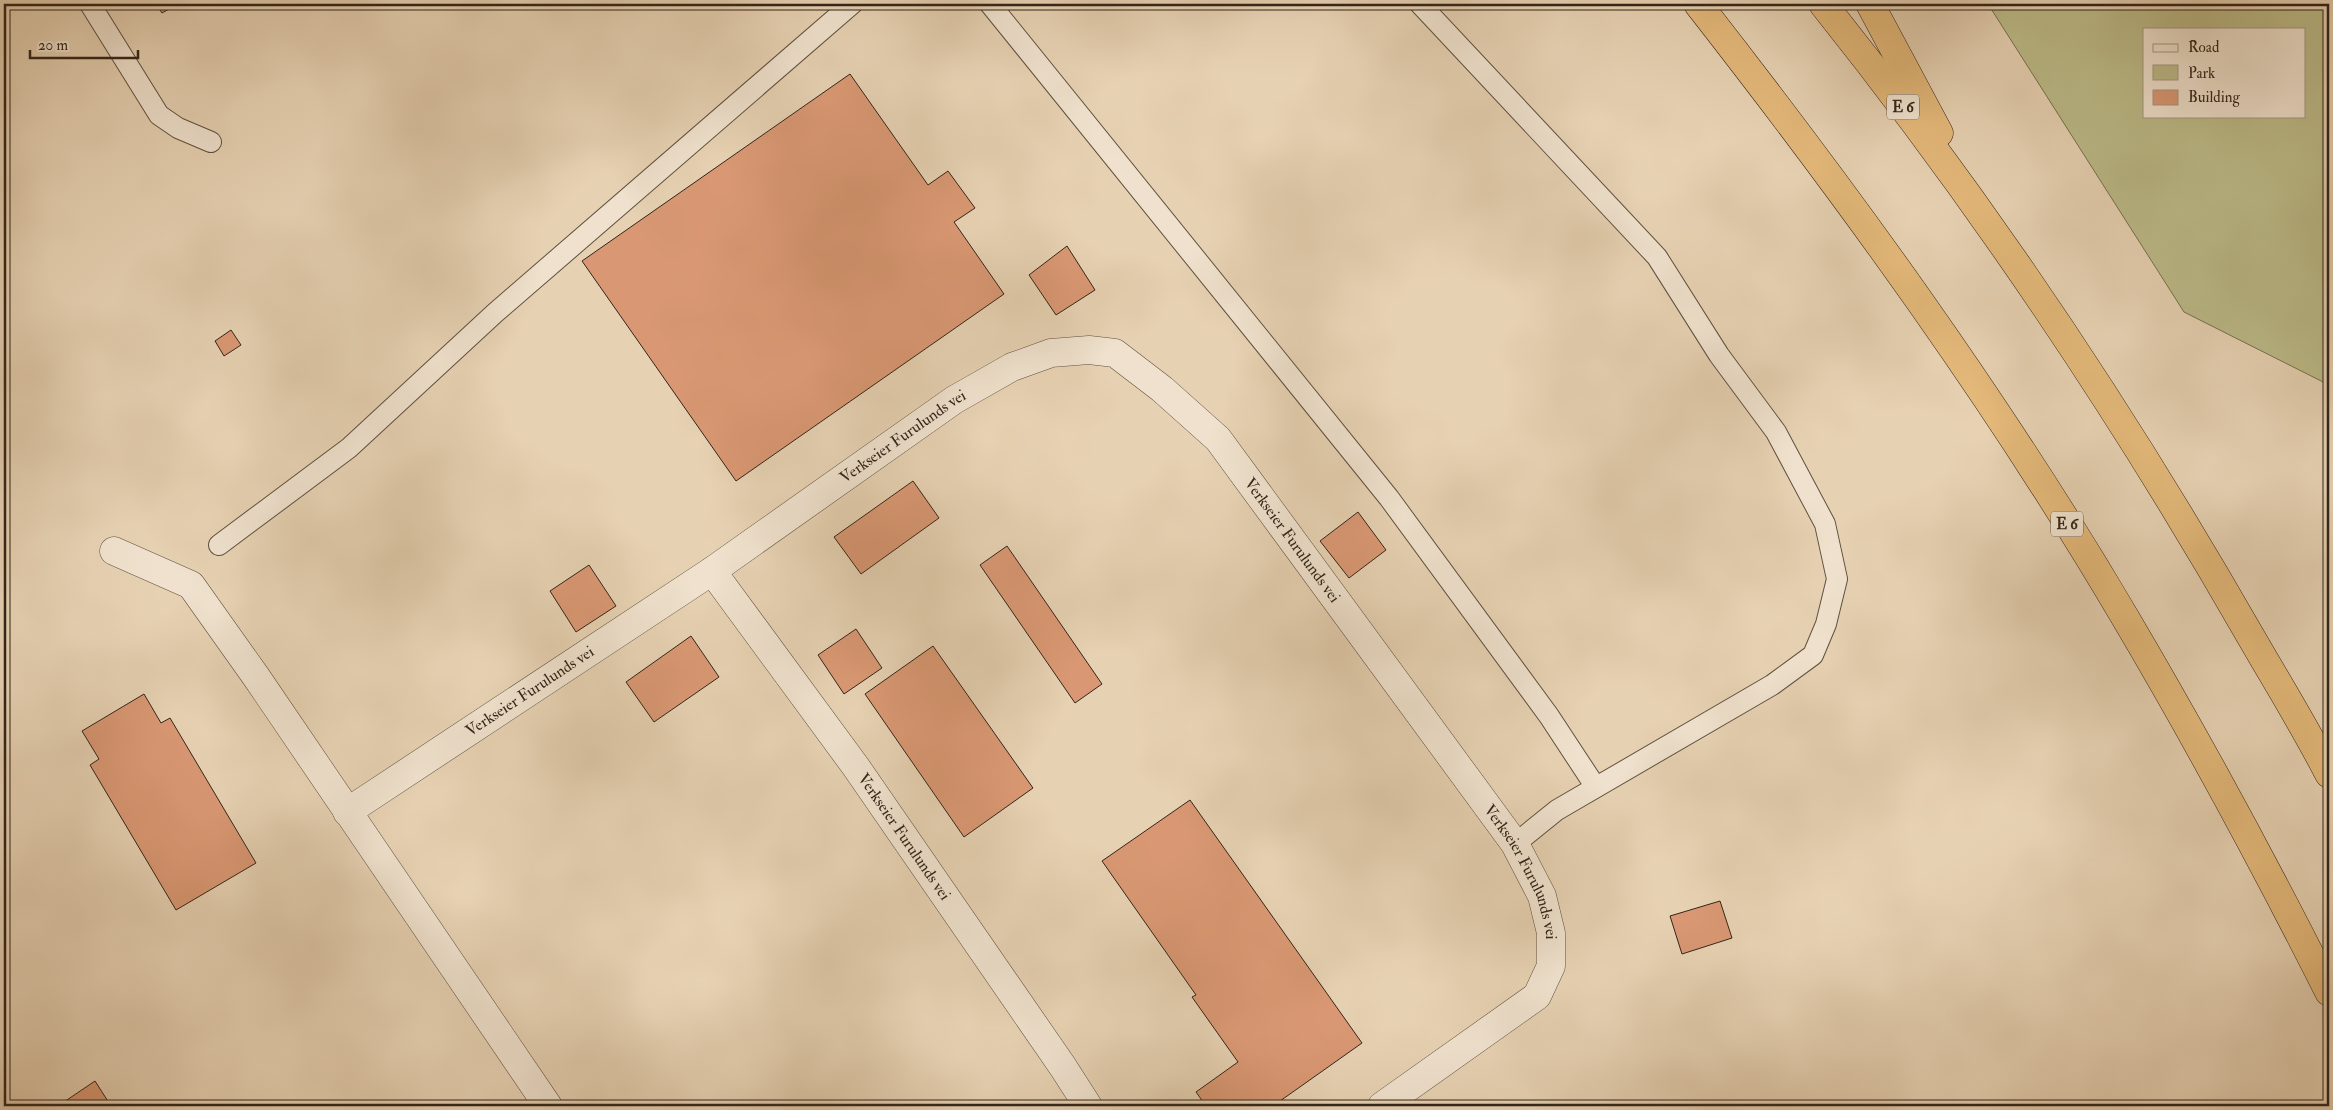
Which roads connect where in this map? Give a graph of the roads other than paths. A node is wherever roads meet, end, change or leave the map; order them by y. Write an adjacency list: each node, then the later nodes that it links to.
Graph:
1 (90, 4): 8 (lane)
2 (852, 4): 10 (lane)
3 (990, 4): 14 (lane)
4 (1420, 4): 14 (lane)
5 (1698, 4): 17 (highway, E 6)
6 (1823, 4): 9 (highway, E 6)
7 (1870, 4): 9 (highway, E 6)
8 (211, 142)
9 (1980, 211): 13 (highway, E 6)
10 (219, 545)
11 (114, 551): 15 (street)
12 (712, 571): 15 (street, Verkseier Furulunds vei); 16 (street, Verkseier Furulunds vei); 19 (street, Verkseier Furulunds vei)
13 (2329, 774)
14 (1595, 786): 16 (lane)
15 (347, 812): 18 (street)
16 (1515, 844): 20 (street, Verkseier Furulunds vei)
17 (2329, 992)
18 (548, 1106)
19 (1088, 1106)
20 (1382, 1106)

